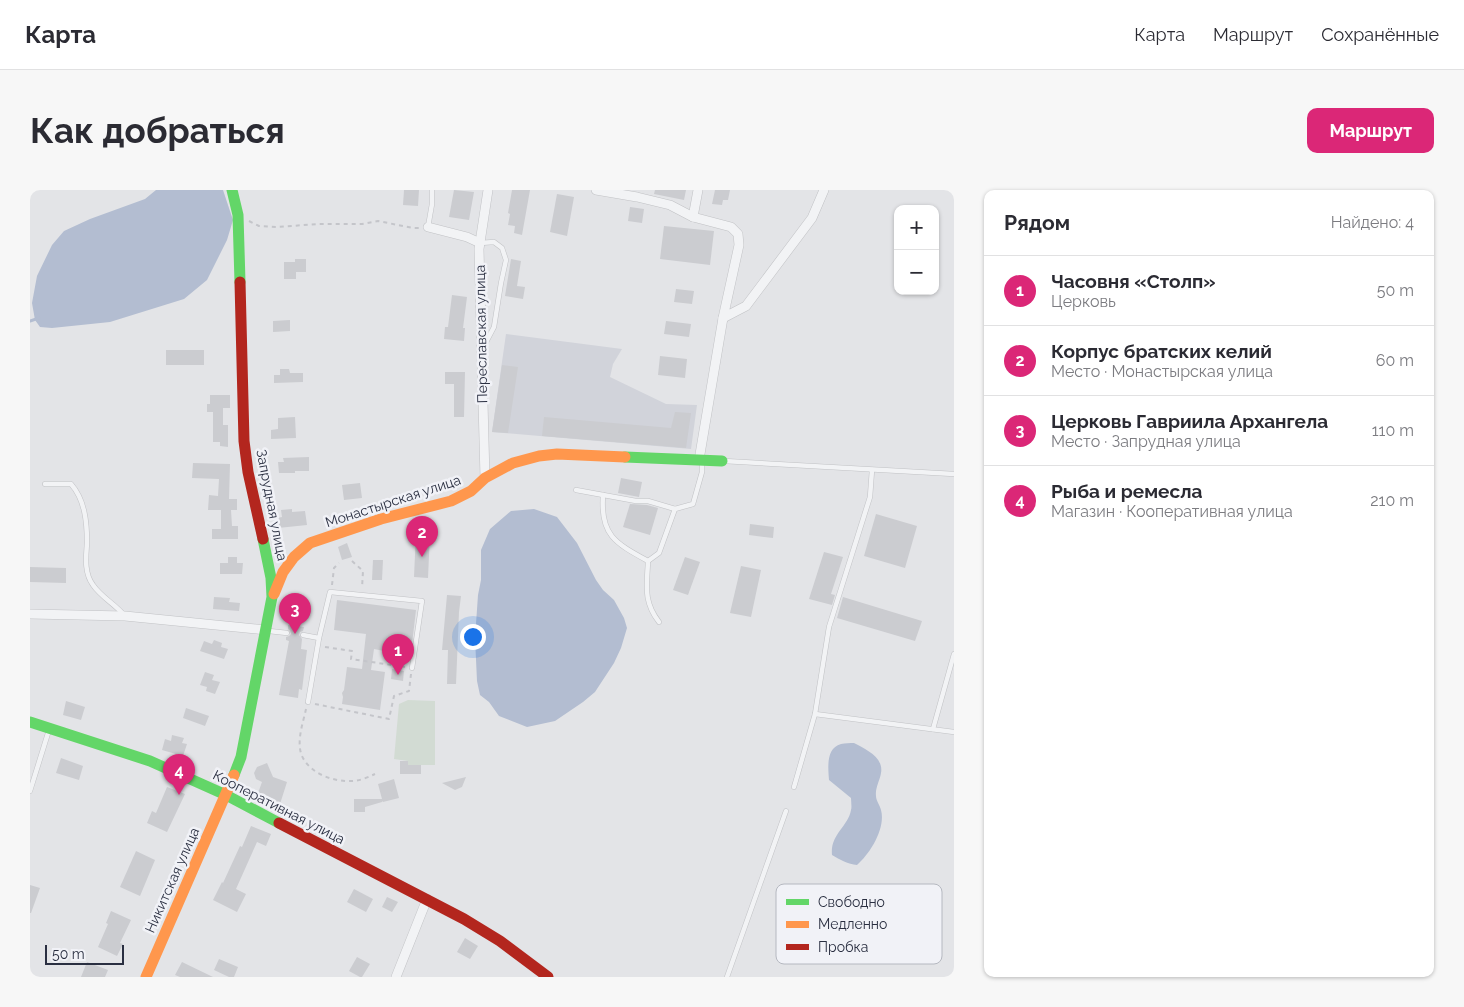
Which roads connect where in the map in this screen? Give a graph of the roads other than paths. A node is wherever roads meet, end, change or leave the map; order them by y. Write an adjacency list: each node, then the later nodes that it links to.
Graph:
1 (432, 190): 9 (lane)
2 (488, 190): 10 (street, Переславская улица)
3 (596, 190): 7 (street)
4 (698, 190): 8 (street)
5 (824, 190): 11 (street)
6 (234, 194): 23 (street, Запрудная улица)
7 (638, 194): 8 (street)
8 (693, 217): 11 (street)
9 (428, 227): 10 (street)
10 (480, 243): 12 (street, Переславская улица); 12 (lane)
11 (724, 318): 13 (street)
12 (482, 349): 17 (street, Переславская улица)
13 (701, 460): 14 (street, Монастырская улица); 17 (street, Монастырская улица); 21 (lane)
14 (722, 461): 15 (lane)
15 (872, 470): 16 (lane); 34 (lane)
16 (954, 474)
17 (485, 478): 23 (street, Монастырская улица)
18 (45, 484): 25 (lane)
19 (576, 490): 20 (lane)
20 (603, 495): 21 (lane); 22 (lane)
21 (675, 509): 22 (lane)
22 (648, 561): 26 (lane)
23 (272, 597): 27 (street, Запрудная улица)
24 (30, 614): 25 (street)
25 (125, 616): 27 (street)
26 (658, 622)
27 (266, 630): 28 (lane); 41 (street, Запрудная улица)
28 (287, 633)
29 (303, 635): 30 (lane)
30 (319, 638): 32 (lane); 33 (lane)
31 (954, 654): 37 (lane)
32 (412, 668)
33 (308, 702)
34 (816, 714): 37 (lane); 39 (lane)
35 (30, 722): 36 (street, Кооперативная улица)
36 (50, 728): 40 (lane); 41 (street, Кооперативная улица)
37 (933, 729): 38 (lane)
38 (954, 732)
39 (794, 787)
40 (30, 791)
41 (226, 794): 43 (street, Кооперативная улица); 44 (street, Никитская улица)
42 (786, 811): 47 (lane)
43 (426, 899): 45 (street); 46 (street, Кооперативная улица)
44 (146, 977)
45 (396, 977)
46 (548, 977)
47 (727, 977)

